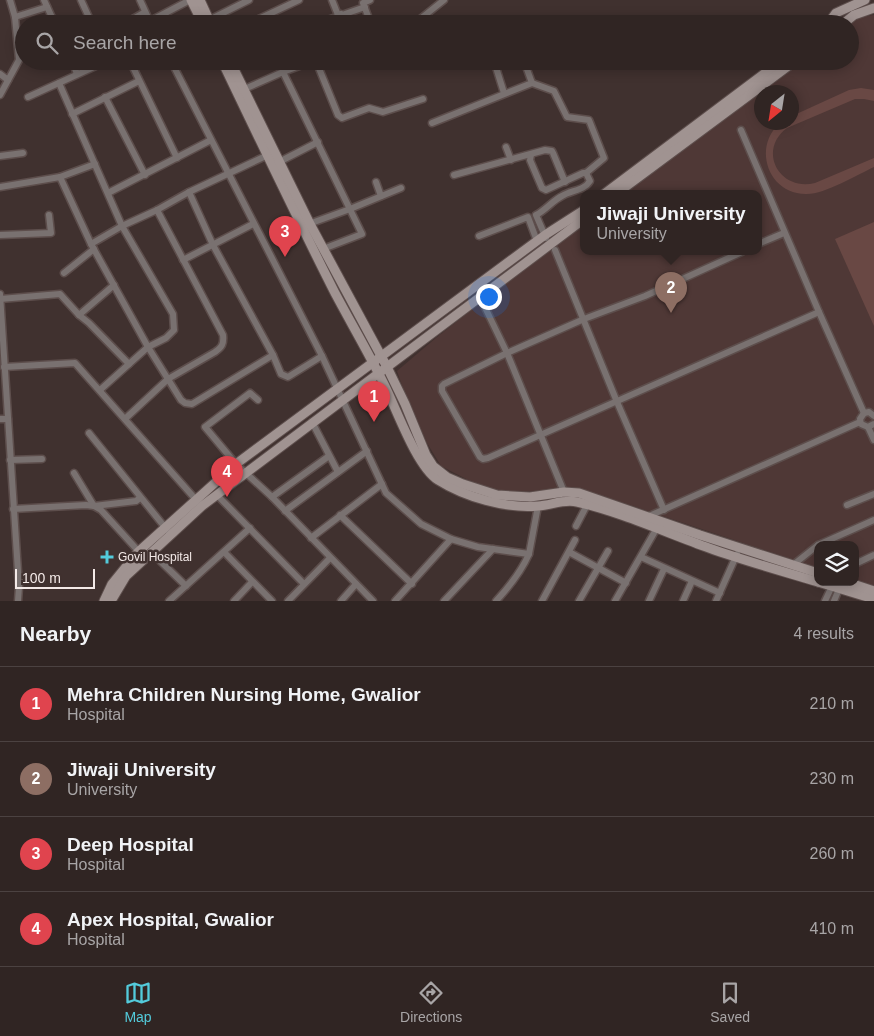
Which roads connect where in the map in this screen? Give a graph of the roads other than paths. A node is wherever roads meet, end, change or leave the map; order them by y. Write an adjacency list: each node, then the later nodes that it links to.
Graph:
1 (10, 0): 30 (street)
2 (81, 0): 17 (street)
3 (140, 0): 14 (street)
4 (190, 0): 20 (street); 21 (main road)
5 (200, 0): 22 (main road)
6 (249, 0): 23 (street)
7 (299, 0): 24 (street)
8 (332, 0): 25 (street)
9 (444, 0): 27 (street)
10 (865, 0): 28 (main road)
11 (365, 2): 25 (street); 26 (street)
12 (46, 3): 15 (street); 16 (street)
13 (874, 8): 29 (main road)
14 (145, 12): 18 (street); 19 (street)
15 (19, 15)
16 (52, 15)
17 (88, 15)
18 (140, 15)
19 (147, 15)
20 (165, 15)
21 (202, 15)
22 (205, 15)
23 (222, 15)
24 (267, 15)
25 (340, 15)
26 (369, 15)
27 (425, 15)
28 (835, 15)
29 (854, 15)
30 (15, 17)
31 (15, 70): 47 (street)
32 (75, 70): 46 (street)
33 (86, 70): 46 (street)
34 (134, 70): 48 (street)
35 (176, 70): 60 (street)
36 (227, 70): 51 (main road)
37 (233, 70): 51 (main road)
38 (289, 70): 44 (street)
39 (318, 70): 56 (street)
40 (497, 70): 52 (street)
41 (527, 70): 50 (street)
42 (769, 70): 80 (main road)
43 (783, 70): 81 (main road)
44 (283, 72): 51 (street); 61 (street)
45 (0, 74): 47 (street)
46 (77, 74): 49 (street)
47 (8, 80): 53 (street)
48 (139, 81): 54 (street); 67 (street)
49 (59, 83): 55 (street); 57 (street)
50 (532, 83): 52 (street); 72 (street)
51 (240, 91): 64 (main road); 69 (main road)
52 (504, 93): 58 (street)
53 (0, 95)
54 (105, 97): 57 (street); 73 (street)
55 (28, 98)
56 (423, 99)
57 (72, 114): 70 (street)
58 (432, 123)
59 (741, 130): 95 (street)
60 (211, 140): 67 (street); 71 (street)
61 (318, 142): 69 (street); 85 (street)
62 (506, 148): 68 (street)
63 (23, 153): 66 (street)
64 (268, 155): 69 (main road); 71 (street)
65 (531, 155): 68 (street); 77 (street); 77 (street)
66 (0, 156)
67 (177, 158): 73 (street)
68 (511, 160): 74 (street)
69 (276, 163): 93 (main road)
70 (95, 164): 75 (street); 83 (street)
71 (228, 173): 82 (street); 92 (street)
72 (586, 173): 77 (street); 89 (street)
73 (144, 175): 83 (street)
74 (454, 175)
75 (60, 177): 78 (street); 101 (street)
76 (376, 182): 84 (street)
77 (565, 182)
78 (0, 187)
79 (401, 188): 84 (street)
80 (609, 190)
81 (621, 190)
82 (189, 192): 86 (street); 100 (street)
83 (108, 193): 94 (street)
84 (381, 196): 85 (street)
85 (350, 209): 93 (street); 103 (street)
86 (157, 210): 94 (street); 105 (street)
87 (580, 213): 98 (main road)
88 (49, 214): 96 (street)
89 (536, 215): 90 (street); 98 (street)
90 (528, 217): 97 (street); 98 (street)
91 (580, 222): 102 (main road)
92 (253, 224): 100 (street); 120 (street)
93 (306, 225): 103 (main road); 111 (main road)
94 (122, 226): 101 (street); 117 (street)
95 (784, 233): 99 (street); 113 (street)
96 (0, 235)
97 (479, 236)
98 (541, 238): 102 (street); 121 (main road)
99 (762, 242)
100 (213, 245): 105 (street); 119 (street)
101 (93, 247): 106 (street); 107 (street)
102 (552, 247): 109 (main road); 115 (street)
103 (323, 249): 111 (main road)
104 (735, 255): 115 (street)
105 (183, 260): 127 (street)
106 (64, 273)
107 (114, 285): 114 (street); 117 (street)
108 (0, 294): 110 (street)
109 (480, 297): 118 (street); 125 (main road)
110 (0, 299): 112 (street); 114 (street)
111 (346, 303): 121 (main road); 122 (main road)
112 (0, 308): 116 (street)
113 (818, 312): 132 (street); 133 (street)
114 (79, 314): 124 (street)
115 (584, 319): 118 (street); 132 (street)
116 (1, 342): 123 (street)
117 (148, 347): 124 (street); 127 (street)
118 (507, 353): 142 (street); 142 (street)
119 (273, 355): 120 (street); 127 (street)
120 (322, 356): 129 (street)
121 (382, 357): 122 (main road); 125 (main road)
122 (373, 363): 126 (main road); 129 (main road)
123 (3, 364): 128 (street); 137 (street)
124 (129, 364): 128 (street)
125 (387, 368): 126 (main road); 152 (main road)
126 (379, 374): 130 (main road); 152 (main road)
127 (168, 380): 135 (street)
128 (100, 390): 135 (street)
129 (338, 390): 130 (street); 148 (main road)
130 (342, 399): 138 (main road); 144 (street)
131 (258, 400): 148 (street)
132 (617, 402): 142 (street); 166 (street)
133 (864, 413): 134 (street); 139 (street)
134 (874, 416)
135 (126, 418): 160 (street)
136 (0, 419): 137 (street)
137 (8, 419): 147 (street)
138 (312, 422): 145 (street); 151 (main road)
139 (860, 422): 140 (street); 166 (street)
140 (871, 426): 143 (street)
141 (88, 433): 157 (street)
142 (542, 435): 154 (street)
143 (874, 440)
144 (367, 451): 149 (street); 153 (street)
145 (330, 456): 149 (street); 158 (street)
146 (42, 459): 147 (street)
147 (10, 460): 165 (street)
148 (236, 464): 151 (street); 160 (main road)
149 (338, 472): 167 (street)
150 (74, 473): 162 (street)
151 (244, 473): 156 (main road); 158 (street)
152 (446, 480): 159 (main road); 163 (main road)
153 (382, 484): 168 (street); 177 (street)
154 (564, 492): 159 (main road); 169 (main road)
155 (874, 494): 164 (street)
156 (216, 495): 160 (main road); 174 (street)
157 (140, 498): 162 (street); 173 (street)
158 (272, 498): 167 (street)
159 (548, 500): 161 (main road); 163 (main road)
160 (199, 503): 173 (main road); 175 (main road)
161 (587, 505): 171 (main road); 172 (street)
162 (94, 506): 165 (street); 184 (street)
163 (538, 506): 187 (street)
164 (846, 506)
165 (13, 509): 213 (street)
166 (664, 510): 169 (street)
167 (285, 511): 176 (street)
168 (340, 515): 176 (street); 204 (street)
169 (646, 517): 171 (main road)
170 (874, 520): 179 (street)
171 (658, 525): 180 (main road); 190 (street); 192 (main road)
172 (576, 526)
173 (164, 527): 175 (street); 184 (main road)
174 (250, 528): 185 (street); 202 (street)
175 (172, 535): 189 (main road)
176 (310, 538): 191 (street)
177 (451, 539): 182 (street); 204 (street)
178 (576, 540): 186 (street)
179 (827, 541)
180 (740, 548): 192 (street); 194 (main road)
181 (814, 548): 194 (street)
182 (493, 549): 187 (street); 223 (street)
183 (608, 551): 195 (street)
184 (138, 552): 189 (street); 214 (main road)
185 (224, 552): 200 (street); 205 (street)
186 (569, 552): 195 (street); 225 (street)
187 (529, 554): 224 (street)
188 (874, 555): 193 (street)
189 (149, 556): 205 (street); 215 (main road)
190 (641, 557): 196 (street); 201 (street)
191 (330, 558): 202 (street); 203 (street)
192 (736, 558): 199 (main road); 211 (street)
193 (859, 562)
194 (793, 565): 197 (main road)
195 (599, 567): 201 (street); 226 (street)
196 (664, 569): 198 (street); 228 (street)
197 (814, 572)
198 (692, 581): 211 (street); 229 (street)
199 (814, 581)
200 (252, 582): 217 (street); 218 (street)
201 (626, 582): 227 (street)
202 (304, 584): 219 (street)
203 (356, 584): 220 (street); 221 (street)
204 (412, 584): 222 (street)
205 (186, 586): 216 (street)
206 (837, 586): 231 (street)
207 (838, 586): 232 (street)
208 (844, 586): 212 (main road)
209 (849, 586): 210 (main road)
210 (874, 591)
211 (720, 593): 230 (street)
212 (874, 599)
213 (18, 601)
214 (104, 601)
215 (111, 601)
216 (169, 601)
217 (234, 601)
218 (272, 601)
219 (288, 601)
220 (341, 601)
221 (374, 601)
222 (395, 601)
223 (444, 601)
224 (496, 601)
225 (542, 601)
226 (579, 601)
227 (616, 601)
228 (649, 601)
229 (683, 601)
230 (716, 601)
231 (826, 601)
232 (834, 601)

